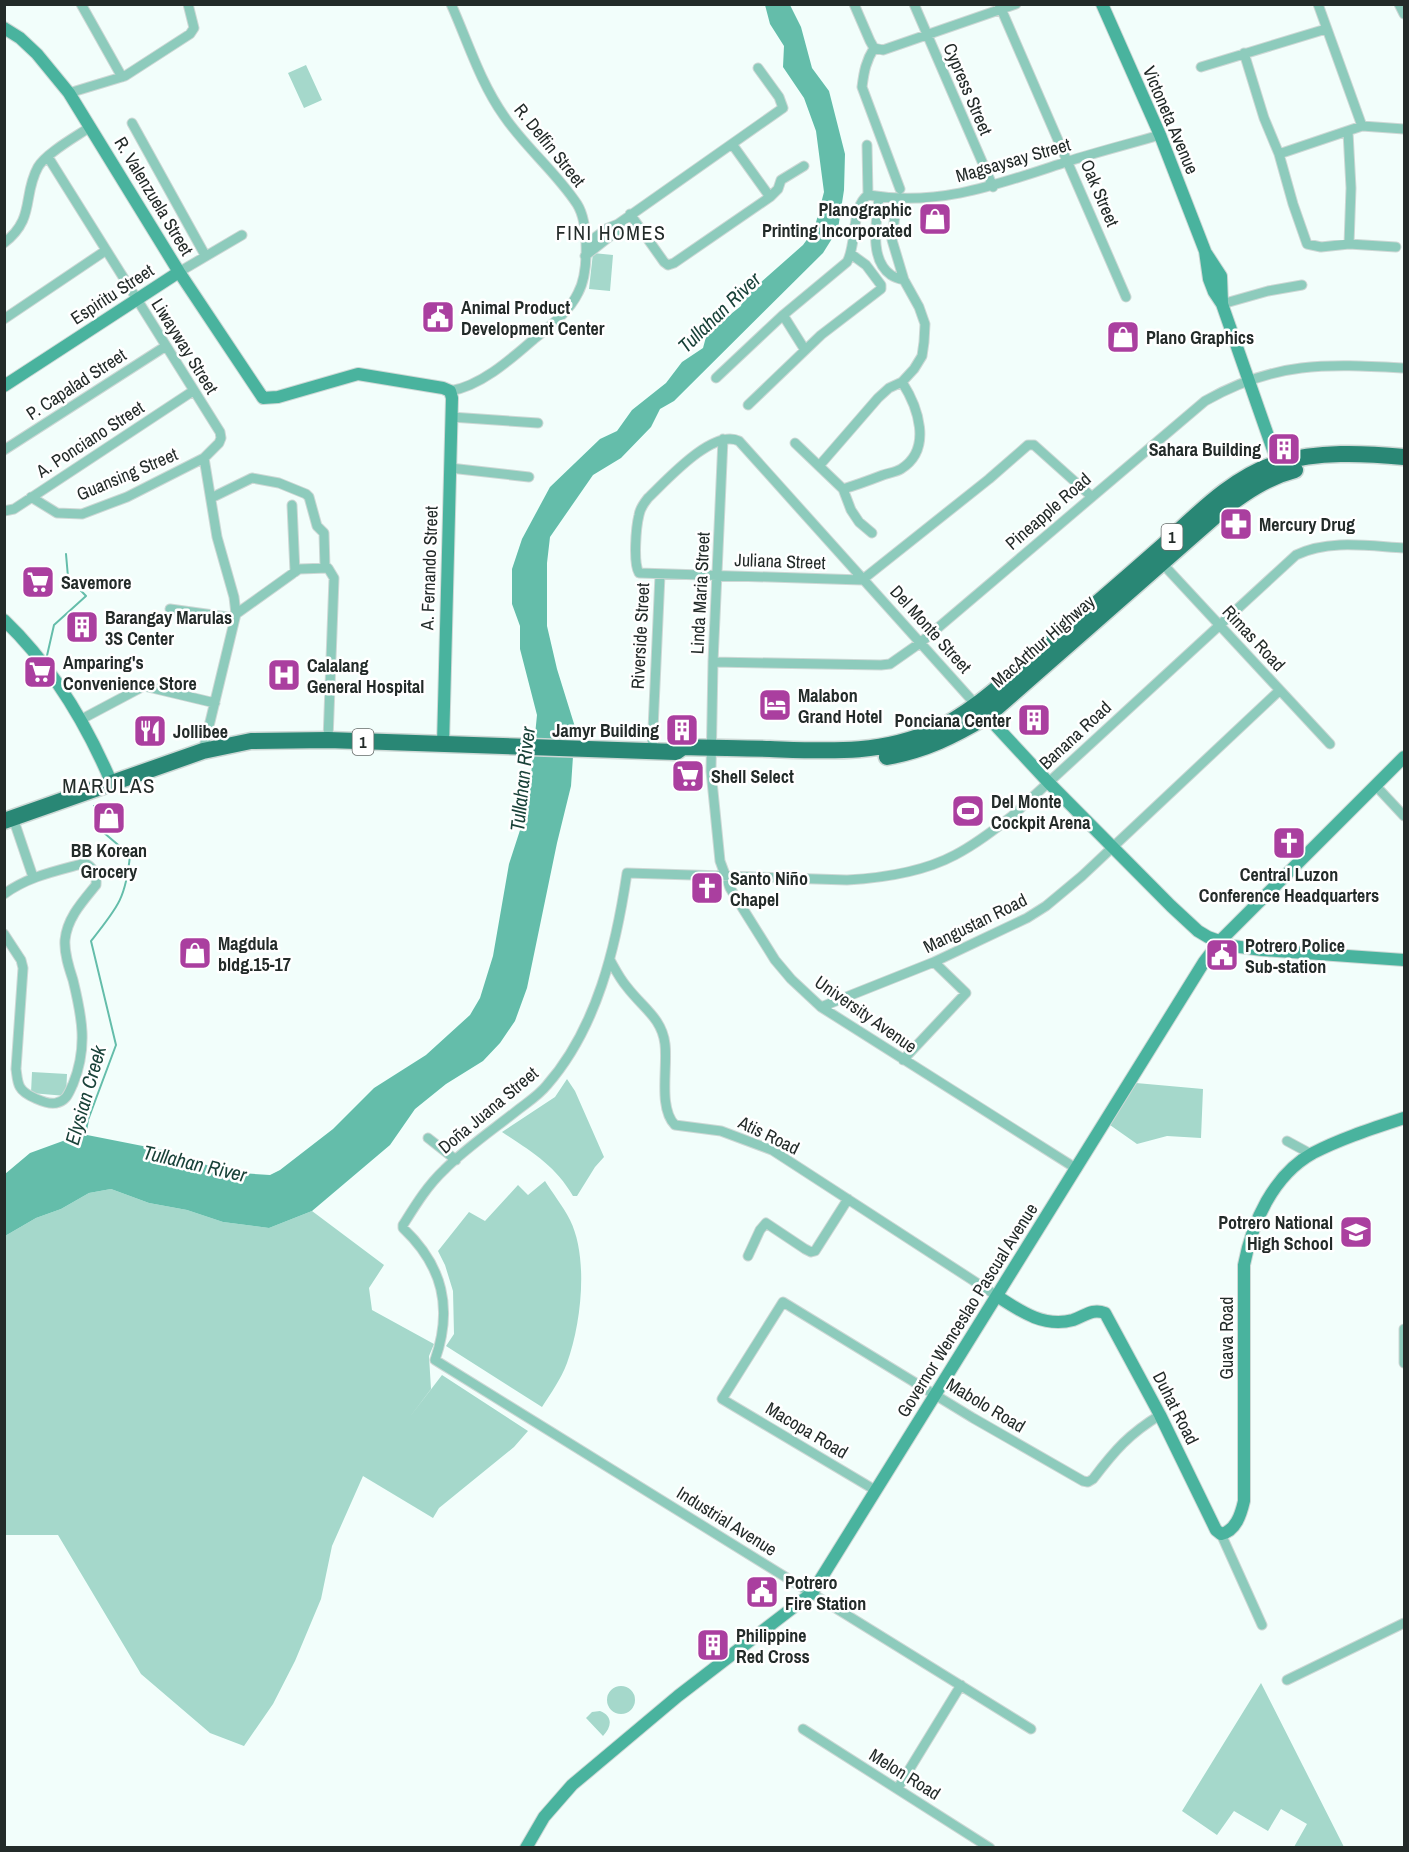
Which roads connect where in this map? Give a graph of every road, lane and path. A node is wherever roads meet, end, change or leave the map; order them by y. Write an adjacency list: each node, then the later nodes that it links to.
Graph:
1 (81, 4): 19 (street)
2 (188, 4): 19 (street)
3 (451, 4): 42 (street, R. Delfin Street)
4 (854, 4): 15 (street)
5 (914, 4): 14 (street, Cypress Street)
6 (1016, 4): 10 (street)
7 (1102, 4): 26 (street, Victoneta Avenue)
8 (1318, 4): 13 (street)
9 (1399, 4): 11 (street)
10 (1000, 7): 14 (street); 31 (street, Oak Street)
11 (1404, 14)
12 (4, 28): 20 (street, R. Valenzuela Street)
13 (1326, 29): 16 (street); 22 (street)
14 (927, 35): 15 (street); 33 (street, Cypress Street)
15 (874, 48): 34 (street)
16 (1244, 53): 17 (street); 29 (street)
17 (1201, 67)
18 (758, 68): 27 (street)
19 (122, 77): 20 (street)
20 (69, 93): 23 (street, R. Valenzuela Street)
21 (132, 123): 46 (street)
22 (1362, 126): 24 (street); 25 (street)
23 (90, 127): 30 (street); 49 (street, R. Valenzuela Street)
24 (1404, 129)
25 (1348, 132): 29 (street); 43 (street)
26 (1160, 135): 31 (street, Magsaysay Street); 54 (street, Victoneta Avenue)
27 (732, 144): 36 (street); 38 (street)
28 (867, 145): 35 (street)
29 (1279, 154): 43 (street)
30 (48, 157): 41 (street); 45 (street, Liwayway Street)
31 (1068, 161): 33 (street, Magsaysay Street); 52 (street, Oak Street)
32 (804, 166): 36 (street)
33 (993, 187): 34 (street, Magsaysay Street)
34 (899, 193): 37 (street, Magsaysay Street); 50 (street)
35 (868, 195): 37 (street, Magsaysay Street); 47 (street)
36 (770, 197): 38 (street)
37 (879, 197): 50 (street)
38 (630, 214): 39 (street)
39 (618, 224): 42 (street); 48 (street)
40 (242, 235): 46 (street, Espiritu Street)
41 (4, 243)
42 (586, 244): 48 (street, R. Delfin Street)
43 (1349, 244): 44 (street)
44 (1396, 247)
45 (105, 250): 53 (street, Liwayway Street); 56 (street)
46 (205, 255): 49 (street, Espiritu Street)
47 (851, 255): 55 (street); 58 (street)
48 (585, 256): 65 (street, R. Delfin Street)
49 (179, 272): 53 (street, Espiritu Street); 65 (street, R. Valenzuela Street)
50 (904, 280): 62 (street)
51 (1302, 285): 54 (street)
52 (1126, 297)
53 (137, 300): 57 (street, Liwayway Street); 63 (street, Espiritu Street)
54 (1222, 304): 61 (street, Victoneta Avenue)
55 (783, 315): 58 (street); 60 (street)
56 (4, 319)
57 (166, 346): 64 (street, Liwayway Street); 71 (street, P. Capalad Street)
58 (805, 350): 66 (street)
59 (1404, 368): 61 (street, Pineapple Road)
60 (717, 378)
61 (1249, 380): 77 (street, Victoneta Avenue); 80 (street, Pineapple Road)
62 (902, 382): 74 (street); 79 (street)
63 (4, 386)
64 (193, 391): 73 (street, Liwayway Street); 81 (street, A. Ponciano Street)
65 (450, 391): 67 (street, A. Fernando Street)
66 (748, 405)
67 (452, 417): 68 (street); 76 (street, A. Fernando Street)
68 (538, 423)
69 (723, 439): 90 (street, Riverside Street); 91 (street, Linda Maria Street); 92 (street, Del Monte Street)
70 (795, 443): 74 (street)
71 (4, 450)
72 (1404, 457): 77 (highway, MacArthur Highway / 1)
73 (204, 458): 81 (street, Guansing Street); 82 (street)
74 (819, 466): 79 (street)
75 (1404, 467): 77 (highway, MacArthur Highway / 1)
76 (450, 468): 78 (street); 105 (street, A. Fernando Street)
77 (1280, 469): 87 (highway, MacArthur Highway / 1)
78 (529, 477)
79 (843, 489): 85 (street)
80 (1091, 496): 92 (street); 97 (street, Pineapple Road)
81 (31, 497): 84 (street, A. Ponciano Street)
82 (211, 498): 88 (street); 94 (street)
83 (292, 505): 89 (street)
84 (5, 511)
85 (872, 533)
86 (1404, 548): 96 (street, Banana Road)
87 (1158, 558): 96 (street, Rimas Road); 101 (highway, MacArthur Highway / 1)
88 (325, 568): 89 (street); 103 (street)
89 (295, 572): 94 (street)
90 (660, 575): 91 (street, Juliana Street); 107 (street, Riverside Street)
91 (717, 576): 92 (street, Juliana Street); 98 (street, Linda Maria Street)
92 (862, 580): 97 (street, Del Monte Street)
93 (170, 609): 94 (street)
94 (236, 616): 100 (street)
95 (4, 620): 102 (street)
96 (1219, 624): 99 (street, Rimas Road); 110 (street, Banana Road)
97 (920, 643): 98 (street, Pineapple Road); 101 (street, Del Monte Street)
98 (713, 662): 108 (street, Linda Maria Street)
99 (1280, 690): 104 (street, Rimas Road); 115 (street, Mangustan Road)
100 (215, 704): 102 (street); 106 (street)
101 (982, 711): 108 (highway, MacArthur Highway / 1); 110 (street, Del Monte Street)
102 (80, 720): 111 (street)
103 (328, 740): 105 (highway, MacArthur Highway / 1); 106 (highway, MacArthur Highway / 1)
104 (1330, 744)
105 (443, 745): 107 (highway, MacArthur Highway / 1)
106 (203, 751): 111 (highway, MacArthur Highway / 1)
107 (652, 751): 108 (highway, MacArthur Highway / 1)
108 (712, 753): 117 (street, University Avenue)
109 (1404, 757): 112 (street, Governor Wenceslao Pascual Avenue)
110 (1048, 782): 115 (street, Del Monte Street); 117 (street, Banana Road)
111 (112, 784): 114 (highway, MacArthur Highway / 1)
112 (1376, 786): 113 (street); 121 (street, Governor Wenceslao Pascual Avenue)
113 (1404, 816)
114 (9, 819): 118 (street)
115 (1113, 848): 121 (street, Del Monte Street); 124 (street, Mangustan Road)
116 (627, 873): 117 (street, Banana Road); 122 (street, Doña Juana Street)
117 (724, 876): 125 (street, University Avenue)
118 (33, 877): 119 (street); 127 (street)
119 (4, 894)
120 (4, 934): 127 (street)
121 (1220, 942): 123 (street, Del Monte Street); 134 (street, Governor Wenceslao Pascual Avenue)
122 (610, 960): 133 (street, Doña Juana Street); 135 (street, Atis Road)
123 (1404, 960)
124 (934, 963): 125 (street, Mangustan Road); 126 (street)
125 (821, 1006): 126 (street, University Avenue)
126 (903, 1060): 134 (street, University Avenue)
127 (16, 1069): 128 (street)
128 (4, 1072)
129 (1404, 1118): 132 (street, Guava Road)
130 (428, 1138): 133 (street)
131 (1287, 1141): 132 (street)
132 (1311, 1154): 145 (street, Guava Road)
133 (456, 1160): 139 (street, Doña Juana Street)
134 (1077, 1169): 137 (street, Governor Wenceslao Pascual Avenue)
135 (848, 1199): 136 (street); 137 (street, Atis Road)
136 (748, 1256)
137 (997, 1296): 141 (street, Governor Wenceslao Pascual Avenue); 143 (street, Duhat Road)
138 (1404, 1329): 140 (street)
139 (435, 1360): 146 (street, Industrial Avenue)
140 (1404, 1363)
141 (936, 1394): 142 (street, Mabolo Road); 143 (street, Mabolo Road); 144 (street, Governor Wenceslao Pascual Avenue)
142 (722, 1399): 144 (street, Macopa Road)
143 (1160, 1415): 145 (street, Duhat Road)
144 (875, 1490): 146 (street, Governor Wenceslao Pascual Avenue)
145 (1221, 1533): 148 (street, Duhat Road)
146 (812, 1593): 150 (street, Industrial Avenue); 154 (street, Governor Wenceslao Pascual Avenue)
147 (1404, 1623): 149 (street)
148 (1262, 1625)
149 (1287, 1680)
150 (961, 1685): 152 (street, Industrial Avenue); 153 (street)
151 (803, 1729): 153 (street, Melon Road)
152 (1031, 1729)
153 (898, 1788): 155 (street, Melon Road)
154 (526, 1848)
155 (990, 1848)

